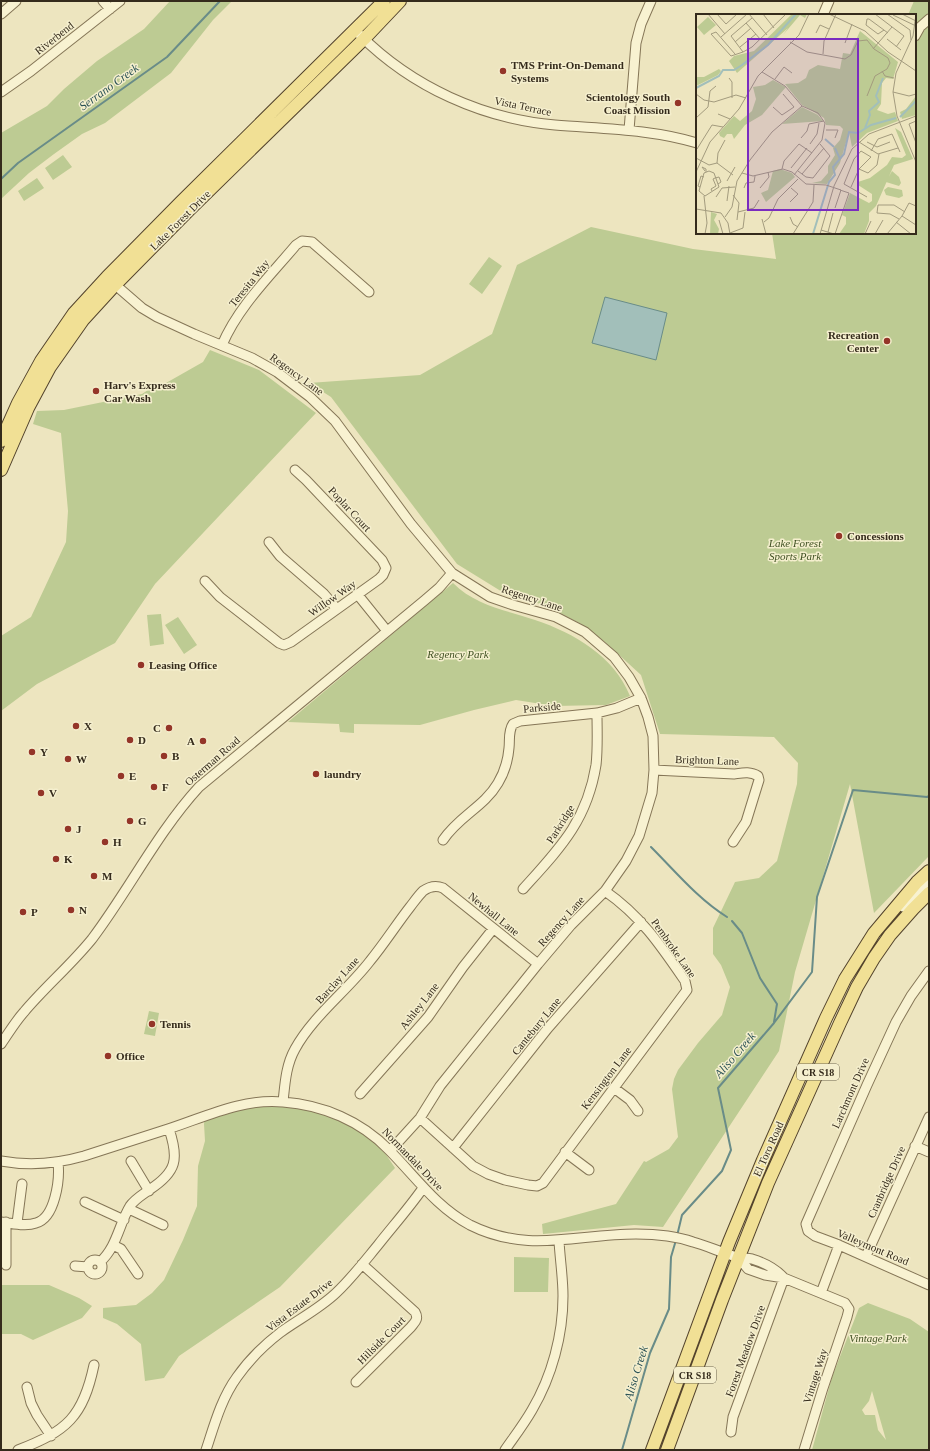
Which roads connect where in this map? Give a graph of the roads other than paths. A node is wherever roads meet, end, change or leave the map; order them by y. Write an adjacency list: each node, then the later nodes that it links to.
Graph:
1 (16, 1): 9 (street)
2 (103, 1): 8 (street)
3 (120, 1): 8 (street, Riverbend)
4 (384, 1): 13 (main road, Lake Forest Drive)
5 (400, 1): 13 (main road, Lake Forest Drive)
6 (651, 1): 15 (street)
7 (829, 1): 10 (street)
8 (110, 9): 14 (street, Riverbend)
9 (1, 14)
10 (823, 14)
11 (929, 19): 12 (street)
12 (916, 34)
13 (359, 35): 15 (street, Vista Terrace); 17 (main road, Lake Forest Drive)
14 (1, 92)
15 (629, 130): 16 (street, Vista Terrace)
16 (696, 143)
17 (111, 281): 19 (street, Regency Lane); 20 (main road, Lake Forest Drive); 21 (main road, Lake Forest Drive)
18 (369, 292): 19 (street, Teresita Way)
19 (222, 345): 25 (street, Regency Lane)
20 (1, 441)
21 (1, 470)
22 (295, 470): 24 (street, Poplar Court)
23 (269, 542): 28 (street)
24 (385, 565): 27 (street, Willow Way)
25 (452, 573): 29 (street, Osterman Road); 30 (street, Regency Lane)
26 (205, 581): 28 (street, Willow Way)
27 (358, 595): 28 (street, Willow Way); 29 (street)
28 (338, 609)
29 (387, 631): 47 (street, Osterman Road)
30 (641, 698): 31 (street, Parkside); 32 (street, Regency Lane)
31 (597, 713): 33 (street, Parkside); 38 (street, Parkridge)
32 (654, 770): 34 (street, Brighton Lane); 39 (street, Regency Lane)
33 (443, 840)
34 (733, 842)
35 (929, 871): 41 (main road, El Toro Road)
36 (929, 882): 41 (street)
37 (433, 886): 43 (street, Newhall Lane); 50 (street, Barclay Lane)
38 (524, 889)
39 (605, 891): 42 (street, Pembroke Lane); 44 (street, Regency Lane)
40 (929, 893): 79 (main road, El Toro Road / CR S18)
41 (888, 916): 77 (main road, El Toro Road)
42 (641, 922): 46 (street, Pembroke Lane); 56 (street, Cantebury Lane)
43 (493, 929): 44 (street, Newhall Lane); 49 (street, Ashley Lane)
44 (538, 964): 53 (street, Regency Lane)
45 (929, 971): 73 (street, Larchmont Drive)
46 (687, 988): 48 (street, Kensington Lane)
47 (1, 1044)
48 (614, 1088): 51 (street); 58 (street, Kensington Lane)
49 (360, 1094)
50 (283, 1102): 54 (street, Normandale Drive); 57 (street, Normandale Drive)
51 (638, 1111)
52 (929, 1117): 55 (street, Cranbridge Drive)
53 (420, 1118): 56 (street); 57 (street, Regency Lane)
54 (169, 1129): 62 (street, Normandale Drive); 66 (street)
55 (916, 1146): 59 (street); 78 (street, Cranbridge Drive)
56 (453, 1148): 58 (street, Kensington Lane)
57 (390, 1151): 65 (street, Normandale Drive)
58 (565, 1152): 63 (street)
59 (929, 1152)
60 (1, 1161): 62 (street, Normandale Drive)
61 (131, 1161): 66 (street)
62 (58, 1162): 71 (street)
63 (589, 1170)
64 (22, 1184): 71 (street)
65 (423, 1188): 74 (street, Normandale Drive); 80 (street, Vista Estate Drive)
66 (149, 1191): 68 (street)
67 (85, 1202): 69 (street)
68 (129, 1209): 69 (street); 72 (street)
69 (124, 1220): 75 (street)
70 (4, 1222): 71 (street); 81 (street)
71 (17, 1223)
72 (164, 1225)
73 (808, 1231): 76 (street, Valleymont Road)
74 (559, 1241): 77 (street, Normandale Drive); 95 (street)
75 (113, 1245): 82 (street); 83 (street)
76 (839, 1245): 78 (street, Valleymont Road); 86 (street)
77 (725, 1252): 79 (street, Normandale Drive); 96 (main road, El Toro Road)
78 (866, 1256): 85 (street, Valleymont Road)
79 (738, 1258): 84 (street, Normandale Drive); 97 (main road, El Toro Road / CR S18)
80 (362, 1264): 89 (street, Hillside Court); 94 (street, Vista Estate Drive)
81 (6, 1265)
82 (75, 1266)
83 (138, 1274)
84 (784, 1278): 86 (street, Normandale Drive); 91 (street, Forest Meadow Drive)
85 (929, 1285)
86 (820, 1293): 87 (street, Normandale Drive)
87 (849, 1309): 98 (street, Vintage Way)
88 (94, 1365): 92 (street)
89 (356, 1382)
90 (27, 1387): 92 (street)
91 (731, 1432)
92 (51, 1436): 93 (street)
93 (18, 1450)
94 (206, 1450)
95 (505, 1450)
96 (652, 1450)
97 (667, 1450)
98 (804, 1450)

